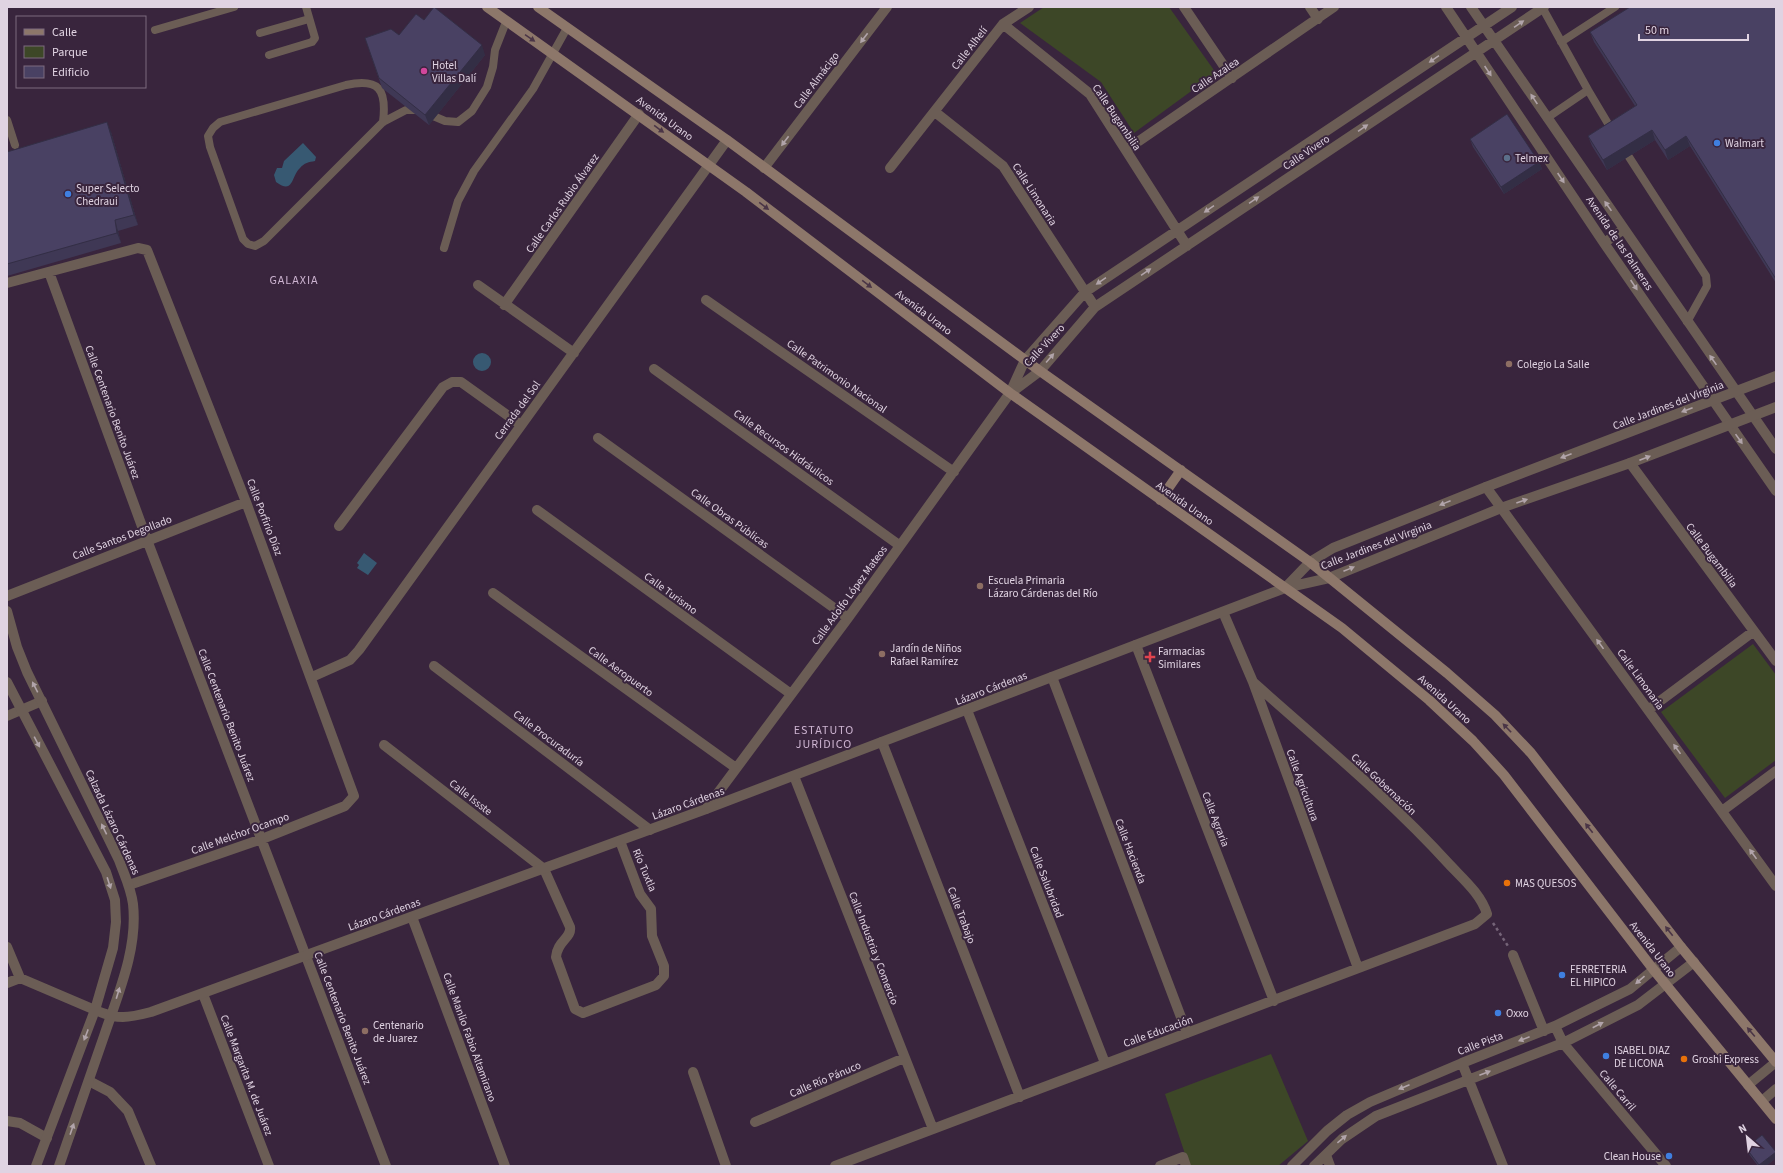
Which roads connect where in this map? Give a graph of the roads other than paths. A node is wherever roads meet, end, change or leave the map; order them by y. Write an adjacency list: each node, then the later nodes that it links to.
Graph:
1 (234, 7): 21 (lane)
2 (306, 7): 15 (lane)
3 (538, 7): 20 (main road, Avenida Urano)
4 (887, 7): 44 (street, Calle Almácigo, one-way to 44)
5 (1029, 7): 18 (street, Calle Alhelí)
6 (1184, 7): 29 (street)
7 (1310, 7): 16 (street)
8 (1334, 7): 16 (street, Calle Azalea)
9 (1446, 7): 23 (street, Avenida de las Palmeras)
10 (1472, 7): 19 (street, Avenida de las Palmeras)
11 (1512, 7): 19 (street, Calle Vivero)
12 (1543, 7): 24 (street, Calle Vivero, one-way to 12); 25 (lane)
13 (1615, 7): 25 (lane)
14 (489, 8): 17 (main road, Avenida Urano)
15 (309, 19): 22 (lane); 28 (lane)
16 (1318, 19): 29 (street, Calle Azalea)
17 (506, 22): 26 (main road, Avenida Urano, one-way to 26); 35 (lane)
18 (1003, 24): 31 (street, Calle Alhelí); 40 (street, Calle Bugambilia)
19 (1484, 26): 23 (street, Calle Vivero); 24 (street, Avenida de las Palmeras)
20 (567, 28): 26 (lane); 38 (main road, Avenida Urano)
21 (155, 30)
22 (260, 33)
23 (1466, 38): 27 (street, Avenida de las Palmeras); 37 (street, Calle Vivero, one-way to 37)
24 (1494, 41): 27 (street, Calle Vivero); 33 (street, Avenida de las Palmeras, one-way to 24)
25 (1561, 42): 30 (lane)
26 (552, 53): 32 (main road, Avenida Urano); 52 (lane)
27 (1476, 53): 41 (street, Calle Vivero, one-way to 27); 50 (street, Avenida de las Palmeras, one-way to 50)
28 (270, 55)
29 (1232, 78): 40 (street, Calle Azalea)
30 (1588, 90): 33 (lane); 36 (lane)
31 (934, 112): 45 (street, Calle Alhelí); 56 (street, Calle Limonaria)
32 (639, 114): 43 (main road, Avenida Urano, one-way to 43); 58 (street, Calle Carlos Rubio Álvarez)
33 (1547, 118): 48 (street, Avenida de las Palmeras, one-way to 33)
34 (7, 120): 39 (lane)
35 (383, 122): 35 (lane)
36 (1614, 132)
37 (1320, 135): 41 (street); 46 (street, Calle Vivero)
38 (727, 140): 43 (street, Cerrada del Sol); 44 (main road, Avenida Urano)
39 (15, 144)
40 (1126, 150): 49 (street, Calle Bugambilia)
41 (1330, 150): 47 (street, Calle Vivero)
42 (1629, 157): 60 (lane)
43 (709, 165): 61 (street, Cerrada del Sol); 67 (main road, Avenida Urano, one-way to 67)
44 (764, 168): 62 (main road, Avenida Urano)
45 (890, 168)
46 (1263, 174): 47 (street); 49 (street, Calle Vivero, one-way to 49)
47 (1273, 188): 51 (street, Calle Vivero, one-way to 47)
48 (1624, 229): 50 (street); 60 (street, Avenida de las Palmeras)
49 (1177, 231): 51 (street, Calle Bugambilia); 56 (street, Calle Vivero, one-way to 56)
50 (1604, 243): 68 (street, Avenida de las Palmeras, one-way to 68)
51 (1186, 246): 59 (street, Calle Vivero, one-way to 51)
52 (444, 248)
53 (49, 272): 54 (street); 81 (street, Calle Porfirio Díaz); 85 (street, Calle Centenario Benito Juárez)
54 (7, 283)
55 (478, 285): 58 (street)
56 (1085, 292): 59 (street, Calle Limonaria); 62 (street, Calle Vivero)
57 (706, 300): 77 (street, Calle Patrimonio Nacional)
58 (504, 305): 61 (street)
59 (1095, 306): 64 (street, Calle Vivero, one-way to 59)
60 (1687, 322): 66 (street, Avenida de las Palmeras, one-way to 60)
61 (574, 353): 71 (street, Cerrada del Sol)
62 (1025, 360): 64 (main road, Avenida Urano); 67 (street, Calle Vivero)
63 (654, 369): 86 (street, Calle Recursos Hidráulicos)
64 (1040, 371): 67 (street, Calle Vivero); 76 (main road, Avenida Urano)
65 (1776, 376): 66 (street, Calle Jardines del Virginia)
66 (1736, 392): 68 (street, Calle Jardines del Virginia); 70 (street, Avenida de las Palmeras)
67 (1010, 393): 77 (street, Calle Adolfo López Mateos); 80 (main road, Avenida Urano)
68 (1713, 401): 72 (street, Avenida de las Palmeras); 78 (street, Calle Jardines del Virginia, one-way to 78)
69 (1776, 407): 70 (street, Calle Jardines del Virginia)
70 (1753, 416): 72 (street, Calle Jardines del Virginia); 74 (street, Avenida de las Palmeras)
71 (521, 425): 84 (street); 99 (street, Cerrada del Sol)
72 (1730, 425): 75 (street, Calle Jardines del Virginia, one-way to 72); 79 (street, Avenida de las Palmeras, one-way to 79)
73 (598, 438): 94 (street, Calle Obras Públicas)
74 (1776, 449)
75 (1630, 463): 82 (street, Calle Jardines del Virginia, one-way to 75); 95 (street, Calle Bugambilia)
76 (1180, 470): 80 (main road); 87 (main road, Avenida Urano)
77 (954, 472): 86 (street, Calle Adolfo López Mateos)
78 (1486, 487): 82 (street, Calle Limonaria); 87 (street, Calle Jardines del Virginia, one-way to 87)
79 (1776, 491)
80 (1160, 500): 89 (main road, Avenida Urano)
81 (246, 502): 85 (street, Calle Santos Degollado); 99 (street, Calle Porfirio Díaz)
82 (1501, 508): 88 (street, Calle Jardines del Virginia, one-way to 82); 106 (street, Calle Limonaria, one-way to 82)
83 (537, 510): 103 (street, Calle Turismo)
84 (339, 526)
85 (147, 540): 91 (street, Calle Santos Degollado); 118 (street, Calle Centenario Benito Juárez)
86 (899, 545): 94 (street, Calle Adolfo López Mateos)
87 (1310, 562): 88 (main road, Avenida Urano); 89 (street, Calle Jardines del Virginia)
88 (1329, 578): 89 (street, Calle Jardines del Virginia); 125 (main road, Avenida Urano, one-way to 88)
89 (1285, 588): 93 (street, Lázaro Cárdenas); 131 (main road, Avenida Urano)
90 (493, 593): 111 (street, Calle Aeropuerto)
91 (7, 596)
92 (7, 611): 104 (street, Calzada Lázaro Cárdenas, one-way to 92)
93 (1224, 612): 96 (street, Lázaro Cárdenas); 102 (street, Calle Agricultura)
94 (848, 618): 103 (street, Calle Adolfo López Mateos)
95 (1754, 631): 97 (street, Calle Bugambilia); 106 (street)
96 (1136, 645): 100 (street, Lázaro Cárdenas); 136 (street, Calle Agraria)
97 (1776, 661)
98 (434, 666): 117 (street, Calle Procuraduría)
99 (312, 677): 114 (street, Calle Porfirio Díaz)
100 (1052, 677): 105 (street, Lázaro Cárdenas); 141 (street, Calle Hacienda)
101 (7, 682): 107 (street)
102 (1253, 682): 123 (street, Calle Gobernación); 130 (street, Calle Agricultura)
103 (791, 694): 111 (street, Calle Adolfo López Mateos)
104 (42, 701): 107 (street); 121 (street, Calzada Lázaro Cárdenas, one-way to 104)
105 (967, 710): 109 (street, Lázaro Cárdenas); 145 (street, Calle Salubridad)
106 (1648, 710): 116 (street, Calle Limonaria, one-way to 106)
107 (21, 711): 108 (street); 137 (street, one-way to 137)
108 (7, 716)
109 (882, 742): 113 (street, Lázaro Cárdenas); 152 (street, Calle Trabajo)
110 (384, 745): 120 (street, Calle Issste)
111 (736, 768): 115 (street, Calle Adolfo López Mateos)
112 (1776, 771): 116 (street)
113 (794, 776): 115 (street, Lázaro Cárdenas); 143 (street, Calle Industria y Comercio)
114 (354, 796): 118 (street, Calle Melchor Ocampo)
115 (706, 809): 117 (street, Lázaro Cárdenas)
116 (1722, 811): 122 (street, Calle Limonaria, one-way to 116)
117 (650, 830): 119 (street, Lázaro Cárdenas)
118 (262, 838): 121 (street, Calle Melchor Ocampo); 128 (street, Calle Centenario Benito Juárez)
119 (620, 841): 120 (street, Lázaro Cárdenas); 120 (street, Río Tuxtla)
120 (544, 868): 124 (street, Lázaro Cárdenas)
121 (129, 886): 138 (street, Calzada Lázaro Cárdenas, one-way to 121)
122 (1776, 886)
123 (1488, 914): 130 (street, Calle Educación)
124 (412, 917): 128 (street, Lázaro Cárdenas); 166 (street, Calle Manlio Fabio Altamirano)
125 (1681, 947): 129 (main road, Avenida Urano); 131 (street, Calle Pista)
126 (7, 948): 132 (street)
127 (1513, 955): 140 (street)
128 (306, 956): 135 (street, Lázaro Cárdenas); 165 (street, Calle Centenario Benito Juárez)
129 (1694, 962): 134 (street); 144 (main road, Avenida Urano, one-way to 129)
130 (1358, 968): 136 (street, Calle Educación)
131 (1652, 969): 134 (main road, Avenida Urano); 139 (street, Calle Pista, one-way to 139)
132 (20, 978): 133 (street); 137 (street, Lázaro Cárdenas)
133 (7, 984)
134 (1665, 984): 142 (street, one-way to 134); 150 (main road, Avenida Urano)
135 (203, 994): 138 (street, Lázaro Cárdenas); 164 (street, Calle Margarita M. de Juárez)
136 (1274, 1001): 141 (street, Calle Educación)
137 (95, 1010): 138 (street, Lázaro Cárdenas); 158 (street, one-way to 158)
138 (110, 1017): 149 (street, Calzada Lázaro Cárdenas)
139 (1555, 1026): 140 (street, Calle Pista); 142 (street, Calle Carril)
140 (1544, 1031): 146 (street, Calle Pista, one-way to 146)
141 (1187, 1033): 145 (street, Calle Educación)
142 (1563, 1043): 148 (street, one-way to 142); 174 (street, Calle Carril)
143 (904, 1058): 156 (street, Calle Río Pánuco); 157 (street, Calle Industria y Comercio)
144 (1776, 1062): 150 (street)
145 (1105, 1063): 152 (street, Calle Educación)
146 (1462, 1063): 148 (street); 170 (street, Calle Pista, one-way to 170)
147 (693, 1072): 167 (street)
148 (1468, 1079): 159 (street, one-way to 148); 173 (street)
149 (89, 1081): 162 (street, Calzada Lázaro Cárdenas, one-way to 149); 163 (street)
150 (1748, 1085): 153 (main road, Avenida Urano)
151 (1776, 1089): 153 (street)
152 (1020, 1097): 157 (street, Calle Educación)
153 (1762, 1101): 154 (main road, Avenida Urano)
154 (1776, 1119)
155 (7, 1121): 158 (street)
156 (755, 1122)
157 (933, 1129): 168 (street, Calle Educación)
158 (47, 1138): 161 (street)
159 (1326, 1155): 171 (street); 172 (street)
160 (1184, 1162): 169 (street)
161 (36, 1166)
162 (59, 1166)
163 (151, 1166)
164 (269, 1166)
165 (386, 1166)
166 (505, 1166)
167 (726, 1166)
168 (835, 1166)
169 (1160, 1166)
170 (1292, 1166)
171 (1314, 1166)
172 (1330, 1166)
173 (1503, 1166)
174 (1666, 1166)

